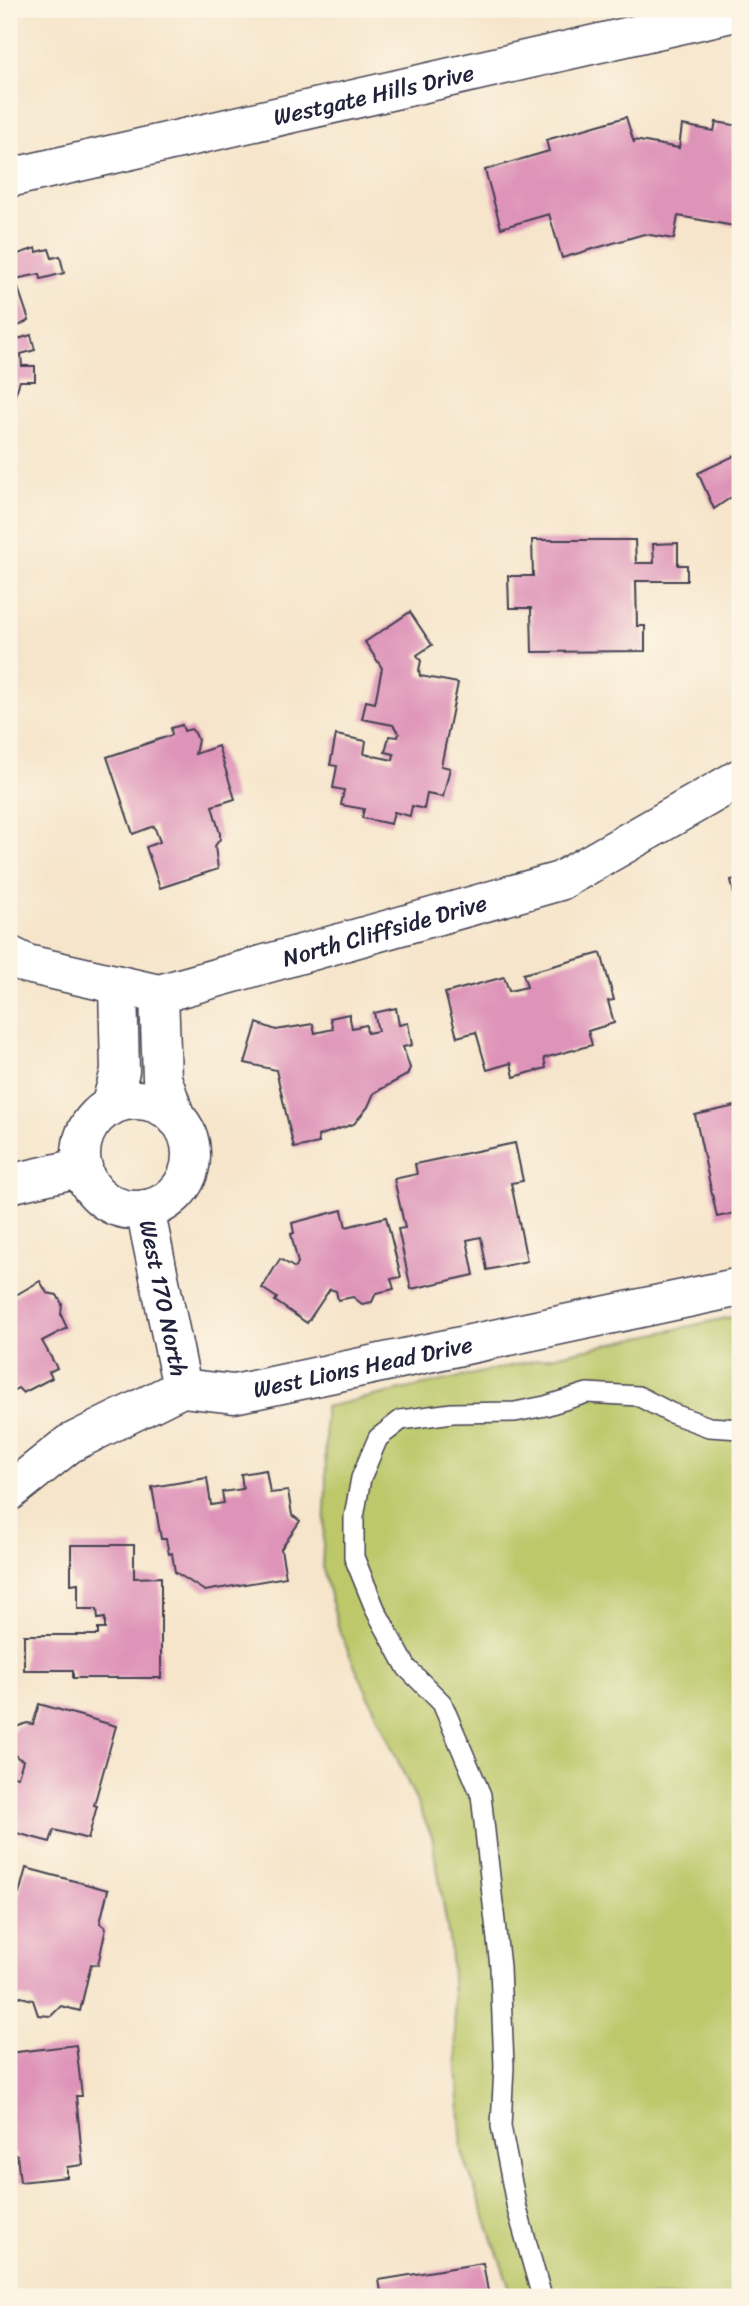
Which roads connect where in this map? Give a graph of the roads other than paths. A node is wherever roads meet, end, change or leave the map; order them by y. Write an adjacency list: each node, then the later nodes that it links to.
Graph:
1 (740, 11): 2 (street, Westgate Hills Drive)
2 (9, 178)
3 (740, 778): 6 (street, North Cliffside Drive)
4 (9, 955): 5 (street, North Cliffside Drive)
5 (118, 985): 6 (street, North Cliffside Drive); 7 (street)
6 (159, 994): 8 (street)
7 (110, 1107): 8 (street); 9 (street)
8 (176, 1118): 11 (street)
9 (83, 1167): 10 (street); 11 (street)
10 (9, 1184)
11 (145, 1209): 13 (street, West 170 North)
12 (740, 1287): 13 (street, West Lions Head Drive)
13 (182, 1388): 15 (street)
14 (740, 1429): 16 (lane)
15 (9, 1492)
16 (542, 2297)

